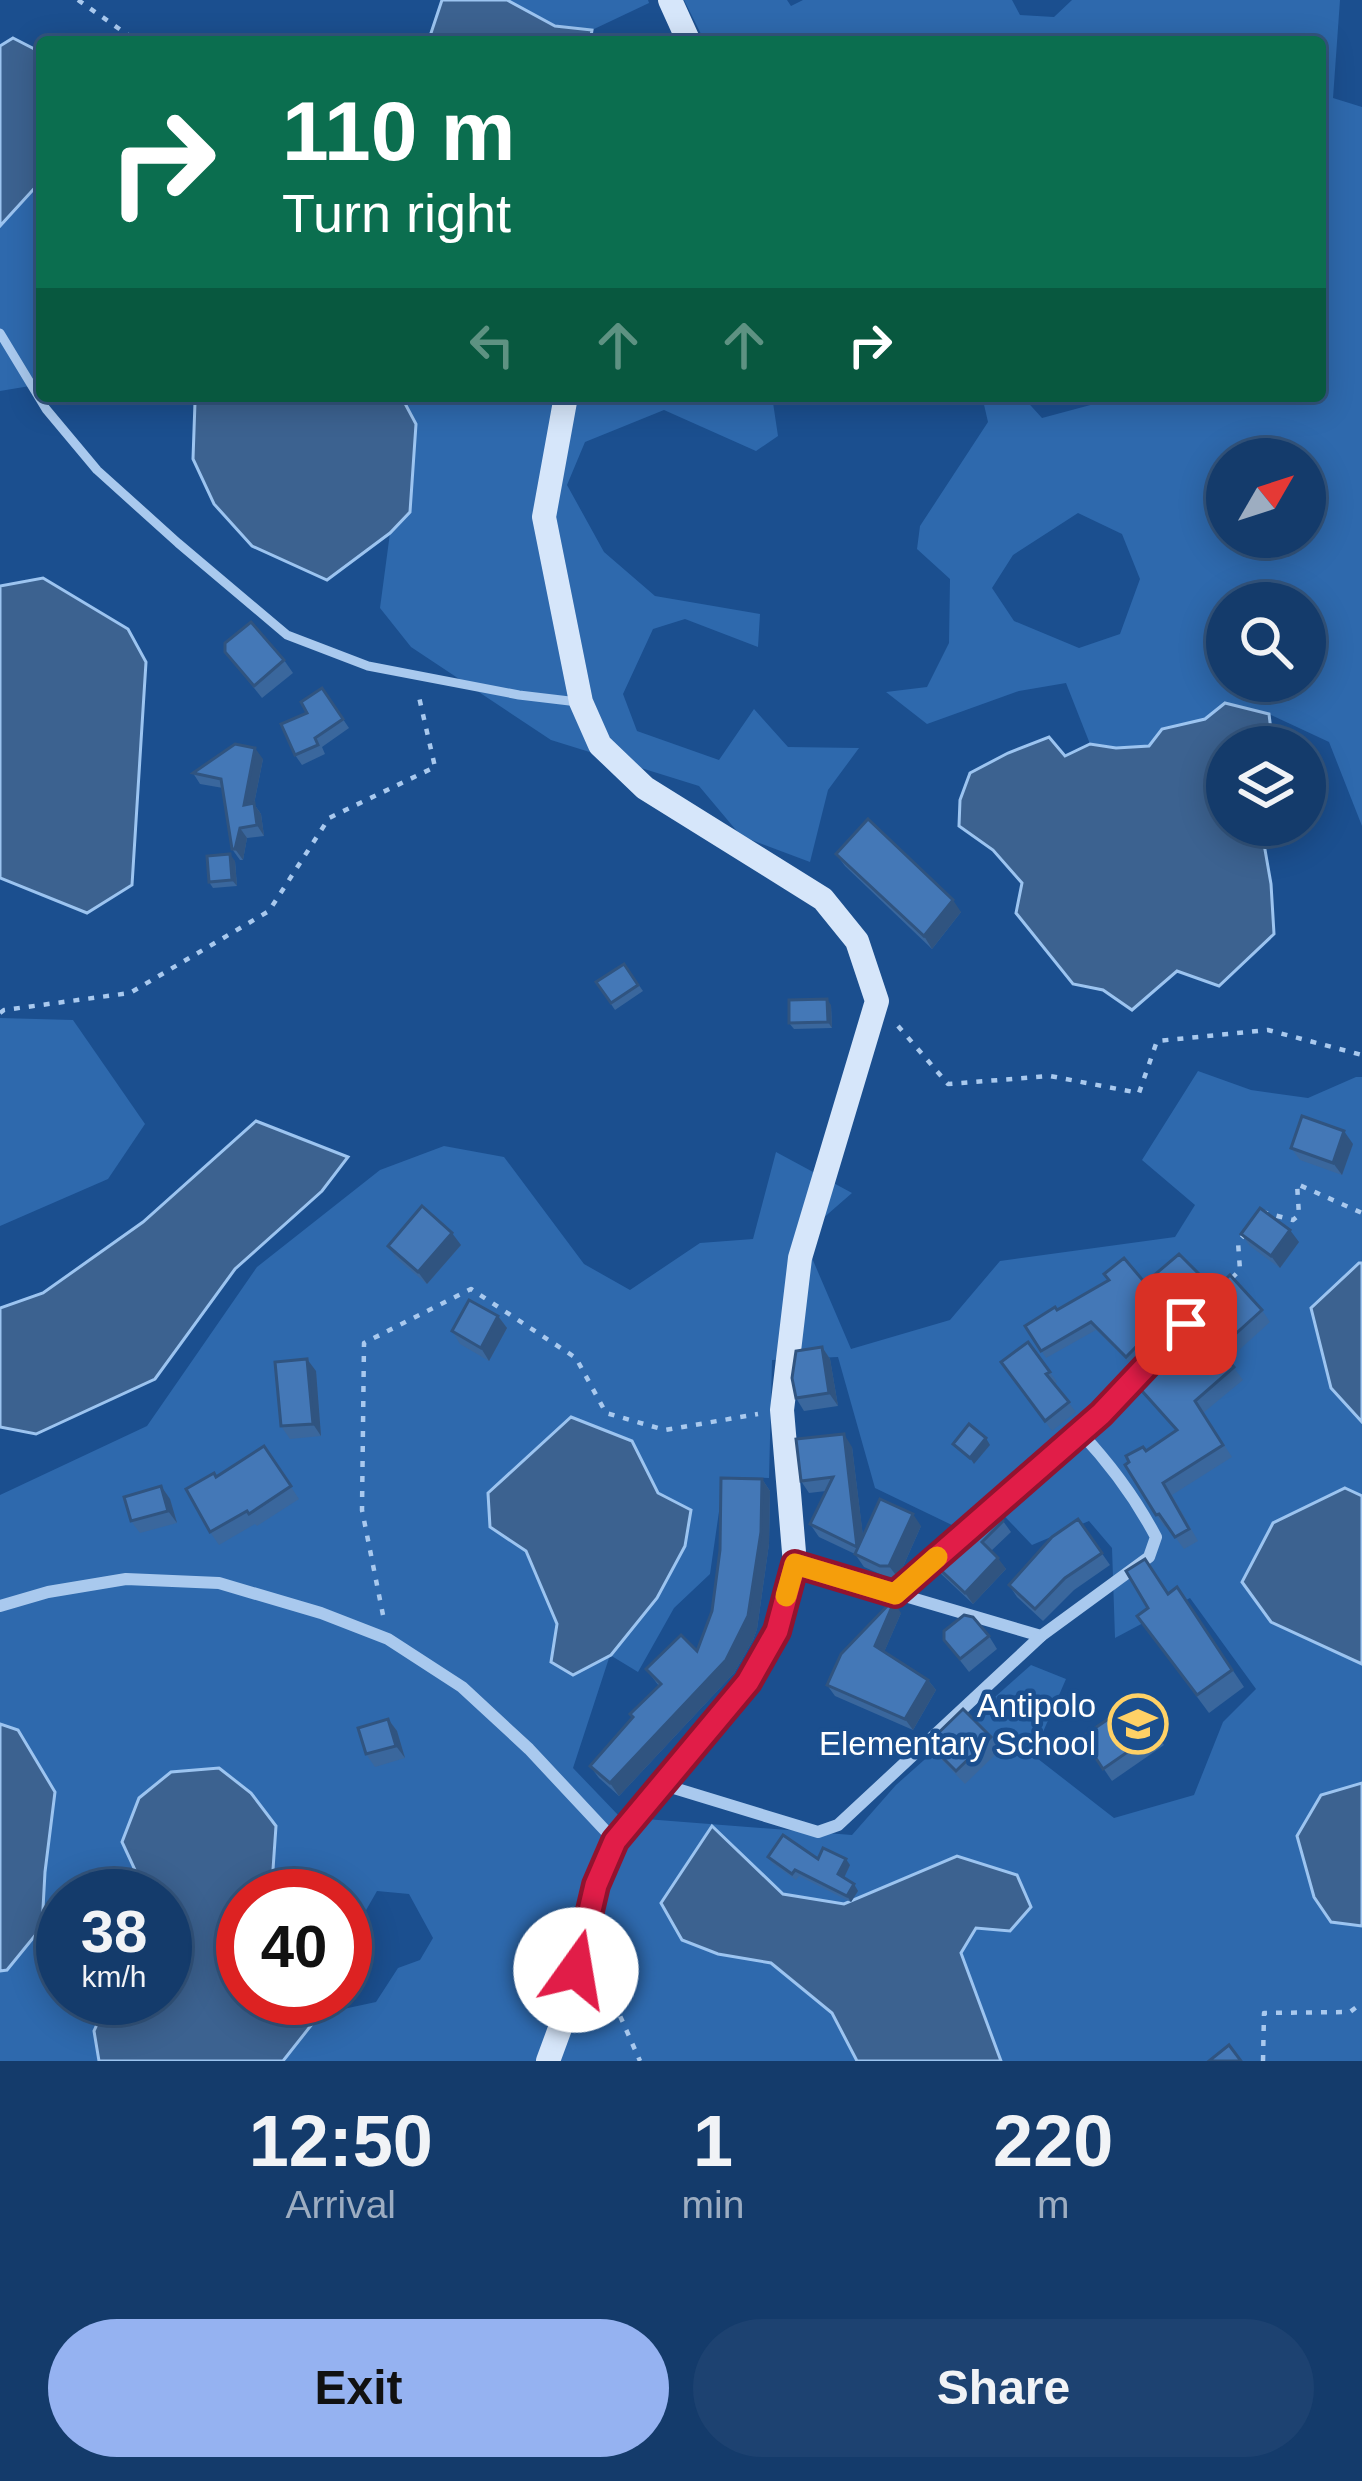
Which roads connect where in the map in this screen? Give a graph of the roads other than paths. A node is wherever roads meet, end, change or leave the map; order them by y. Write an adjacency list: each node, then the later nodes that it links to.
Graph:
1 (670, 0): 2 (street)
2 (686, 36)
3 (0, 333): 4 (lane)
4 (36, 393)
5 (41, 402): 7 (lane)
6 (565, 402): 7 (street)
7 (580, 702): 10 (street)
8 (1166, 1346): 9 (street)
9 (1081, 1433): 11 (street); 13 (street)
10 (795, 1564): 11 (street); 14 (street)
11 (895, 1594): 13 (street)
12 (0, 1606): 15 (street)
13 (1041, 1636): 14 (street)
14 (663, 1784): 15 (street)
15 (615, 1841): 16 (street)
16 (548, 2061)

